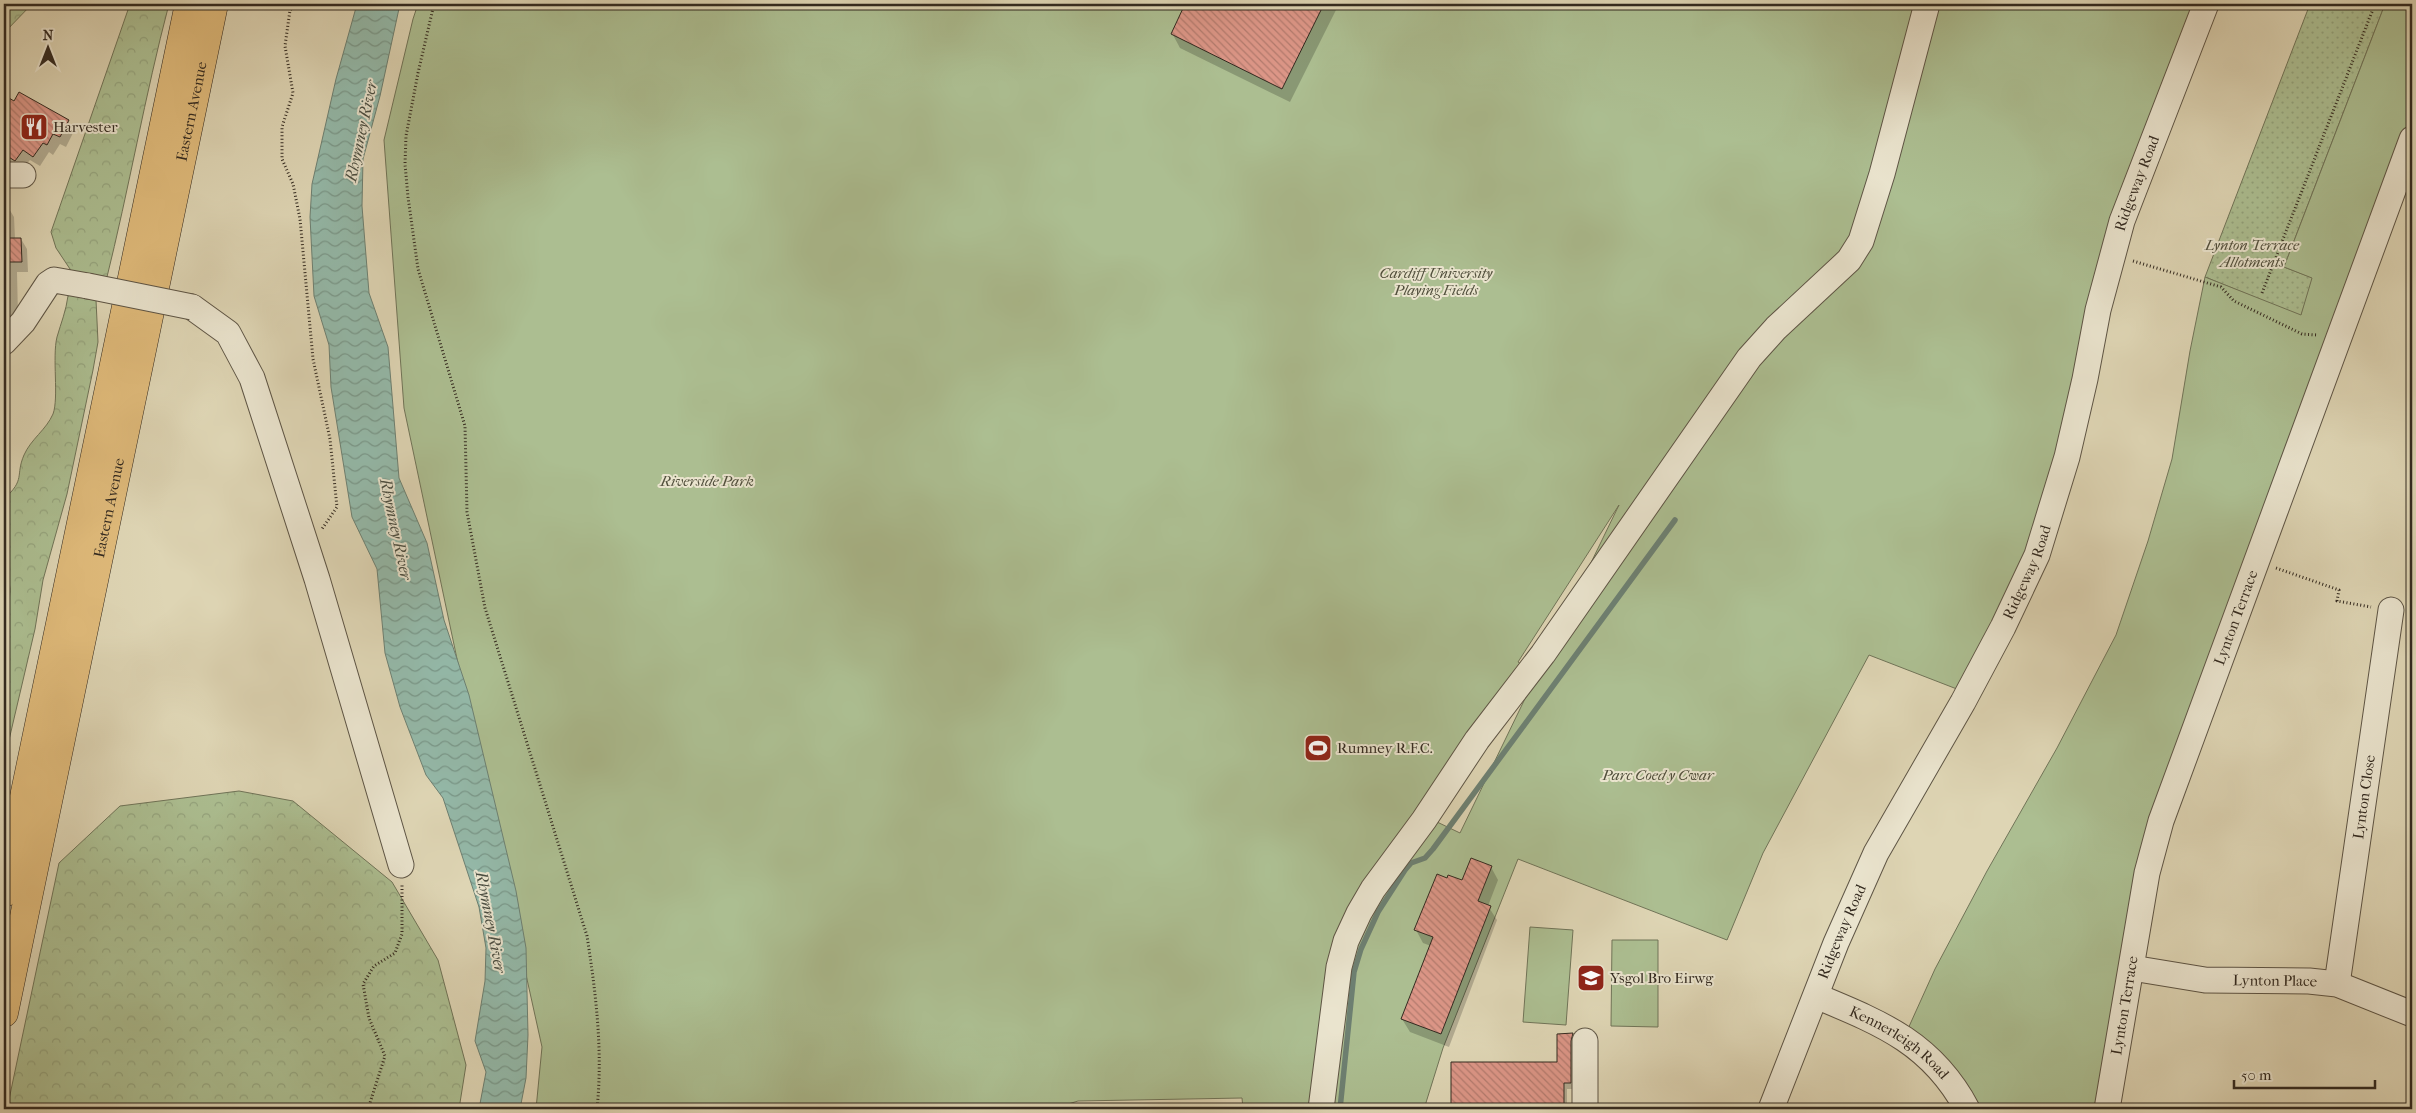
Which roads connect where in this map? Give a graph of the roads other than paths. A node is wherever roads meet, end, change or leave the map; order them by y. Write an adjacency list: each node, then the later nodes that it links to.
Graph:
1 (189, 4): 9 (highway, Eastern Avenue)
2 (214, 4): 13 (highway, Eastern Avenue)
3 (1927, 4): 17 (street)
4 (2206, 4): 12 (street, Ridgeway Road)
5 (2412, 139): 10 (street, Lynton Terrace)
6 (4, 342): 8 (street, bridge)
7 (2391, 610): 11 (street, Lynton Close)
8 (401, 865)
9 (4, 893)
10 (2132, 968): 11 (street, Lynton Place); 20 (street, Lynton Terrace)
11 (2337, 984): 14 (street, Lynton Place)
12 (1816, 996): 18 (street, Ridgeway Road); 19 (street, Kennerleigh Road)
13 (4, 1012)
14 (2412, 1014)
15 (1585, 1041): 16 (street)
16 (1584, 1106)
17 (1321, 1109)
18 (1771, 1109)
19 (1967, 1109)
20 (2107, 1109)

